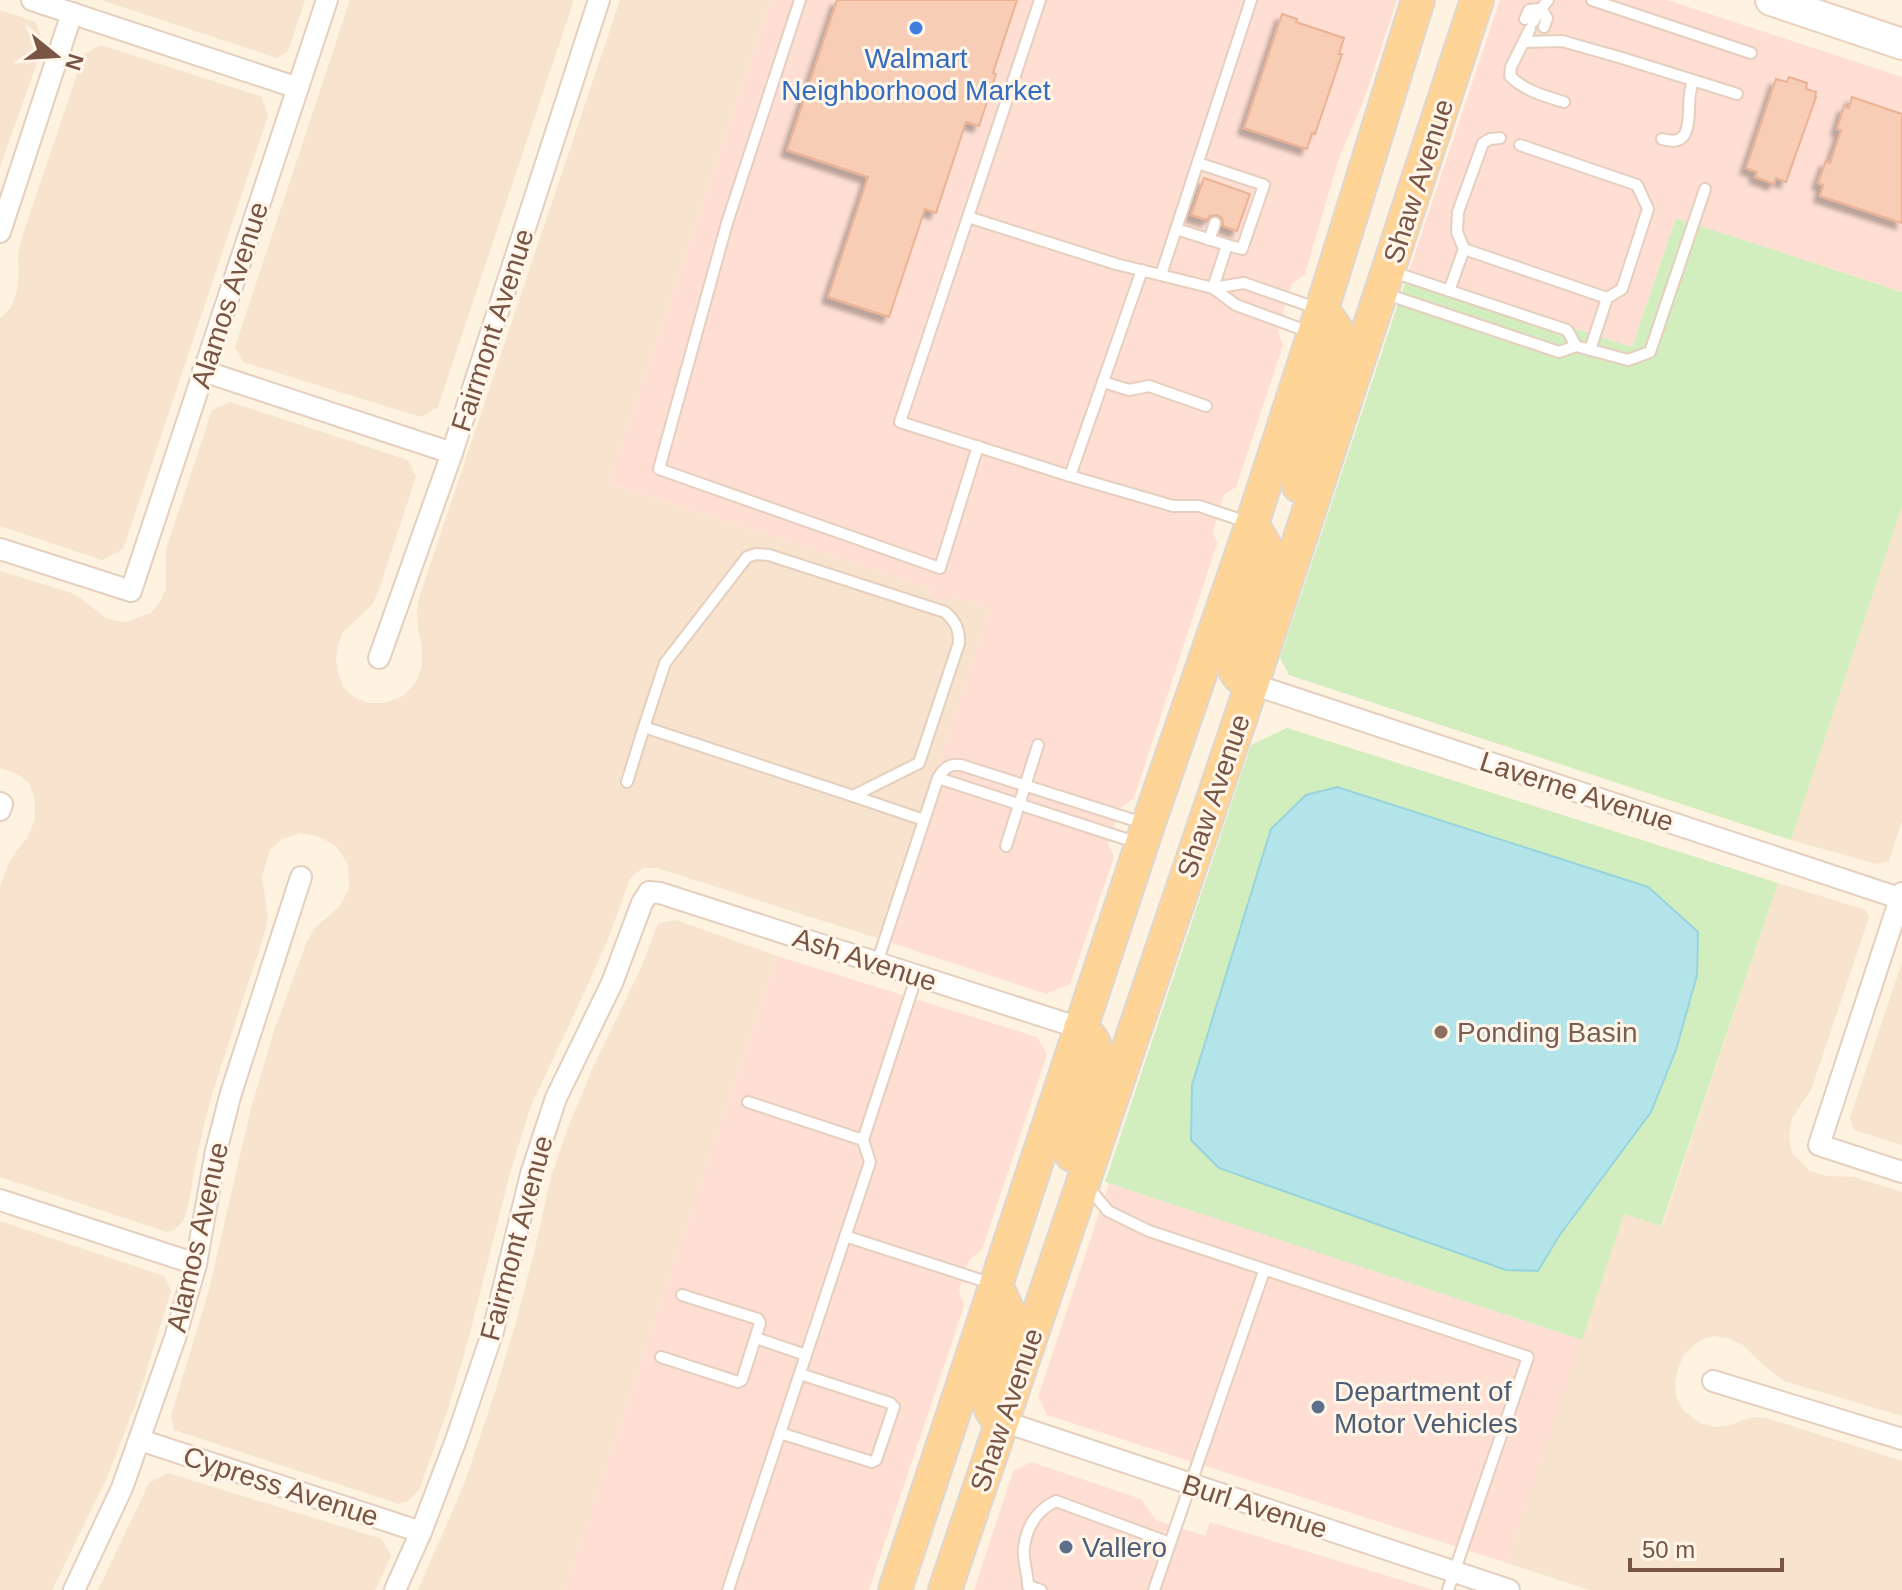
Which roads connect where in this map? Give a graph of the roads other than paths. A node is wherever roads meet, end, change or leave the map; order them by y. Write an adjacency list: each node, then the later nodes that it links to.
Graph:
1 (32, 0): 12 (street)
2 (327, 0): 17 (street, Alamos Avenue)
3 (599, 0): 47 (street, Fairmont Avenue)
4 (800, 0): 46 (lane)
5 (1040, 0): 27 (lane)
6 (1251, 0): 23 (lane)
7 (1418, 0): 40 (main road, Shaw Avenue)
8 (1477, 0): 36 (main road, Shaw Avenue)
9 (1592, 0): 15 (lane)
10 (1771, 0): 14 (main road)
11 (1545, 4): 13 (lane); 13 (lane)
12 (72, 13): 17 (street); 30 (street)
13 (1531, 30): 16 (lane); 19 (lane)
14 (1902, 44)
15 (1751, 53)
16 (1693, 81): 18 (lane); 21 (lane)
17 (298, 88): 43 (street, Alamos Avenue)
18 (1737, 94)
19 (1564, 102)
20 (1500, 138): 33 (lane)
21 (1662, 139)
22 (1520, 145): 39 (lane)
23 (1198, 163): 24 (lane); 29 (lane)
24 (1231, 174): 25 (lane); 32 (lane)
25 (1227, 186)
26 (1705, 189): 42 (lane)
27 (968, 217): 34 (lane); 46 (lane)
28 (1215, 223): 31 (lane)
29 (1176, 229): 31 (lane); 35 (lane)
30 (0, 232)
31 (1209, 240): 32 (lane)
32 (1227, 245): 37 (lane)
33 (1464, 249): 38 (lane); 39 (lane)
34 (1142, 270): 35 (lane); 44 (lane)
35 (1161, 275): 37 (lane)
36 (1385, 282): 38 (lane); 41 (lane); 51 (main road, Shaw Avenue)
37 (1213, 288): 40 (lane); 40 (lane)
38 (1449, 291): 41 (lane)
39 (1607, 298): 42 (lane)
40 (1318, 322): 49 (main road, Shaw Avenue); 51 (main road)
41 (1576, 346): 42 (lane)
42 (1590, 350)
43 (203, 371): 47 (street); 50 (street, Alamos Avenue)
44 (1103, 382): 45 (lane); 48 (lane)
45 (1206, 406)
46 (978, 446): 48 (lane)
47 (452, 453): 52 (street, Fairmont Avenue)
48 (1070, 476): 49 (lane)
49 (1252, 524): 53 (main road); 62 (main road, Shaw Avenue)
50 (0, 549)
51 (1289, 572): 53 (main road, Shaw Avenue)
52 (379, 658)
53 (1252, 684): 66 (street, Laverne Avenue); 73 (main road, Shaw Avenue)
54 (644, 727): 57 (lane); 59 (lane); 59 (lane)
55 (1038, 745): 58 (lane)
56 (938, 778): 58 (lane); 60 (lane); 61 (lane)
57 (627, 782)
58 (1025, 786): 60 (lane); 62 (lane)
59 (853, 796): 61 (lane)
60 (1019, 804): 62 (lane); 63 (lane)
61 (924, 820): 67 (lane)
62 (1144, 834): 69 (main road, Shaw Avenue)
63 (1006, 846)
64 (301, 877): 76 (street, Alamos Avenue)
65 (649, 892): 67 (street, Ash Avenue); 90 (street, Fairmont Avenue)
66 (1901, 897): 72 (street)
67 (877, 963): 68 (street, Ash Avenue)
68 (917, 975): 69 (street, Ash Avenue); 71 (lane)
69 (1080, 1028): 73 (main road); 78 (main road, Shaw Avenue)
70 (748, 1102): 71 (lane)
71 (863, 1140): 75 (lane)
72 (1902, 1172)
73 (1083, 1180): 77 (lane); 85 (main road, Shaw Avenue)
74 (0, 1200): 76 (street)
75 (845, 1236): 78 (lane); 81 (lane)
76 (196, 1264): 88 (street, Alamos Avenue)
77 (1264, 1271): 89 (lane); 92 (lane)
78 (996, 1285): 85 (main road); 97 (main road, Shaw Avenue)
79 (682, 1295): 80 (lane)
80 (756, 1338): 81 (lane); 82 (lane)
81 (806, 1355): 83 (lane)
82 (661, 1357)
83 (800, 1374): 86 (lane); 86 (lane)
84 (1713, 1381): 87 (street)
85 (1002, 1421): 89 (street, Burl Avenue); 98 (main road, Shaw Avenue)
86 (780, 1433): 96 (lane)
87 (1902, 1439)
88 (140, 1440): 90 (street, Cypress Avenue); 94 (street, Alamos Avenue)
89 (1190, 1485): 91 (lane); 92 (street, Burl Avenue)
90 (421, 1532): 95 (street, Fairmont Avenue)
91 (1170, 1543): 93 (lane); 100 (lane)
92 (1450, 1581): 101 (street, Burl Avenue)
93 (1028, 1588): 99 (lane)
94 (74, 1590)
95 (395, 1590)
96 (728, 1590)
97 (895, 1590)
98 (945, 1590)
99 (1041, 1590)
100 (1154, 1590)
101 (1509, 1590)

